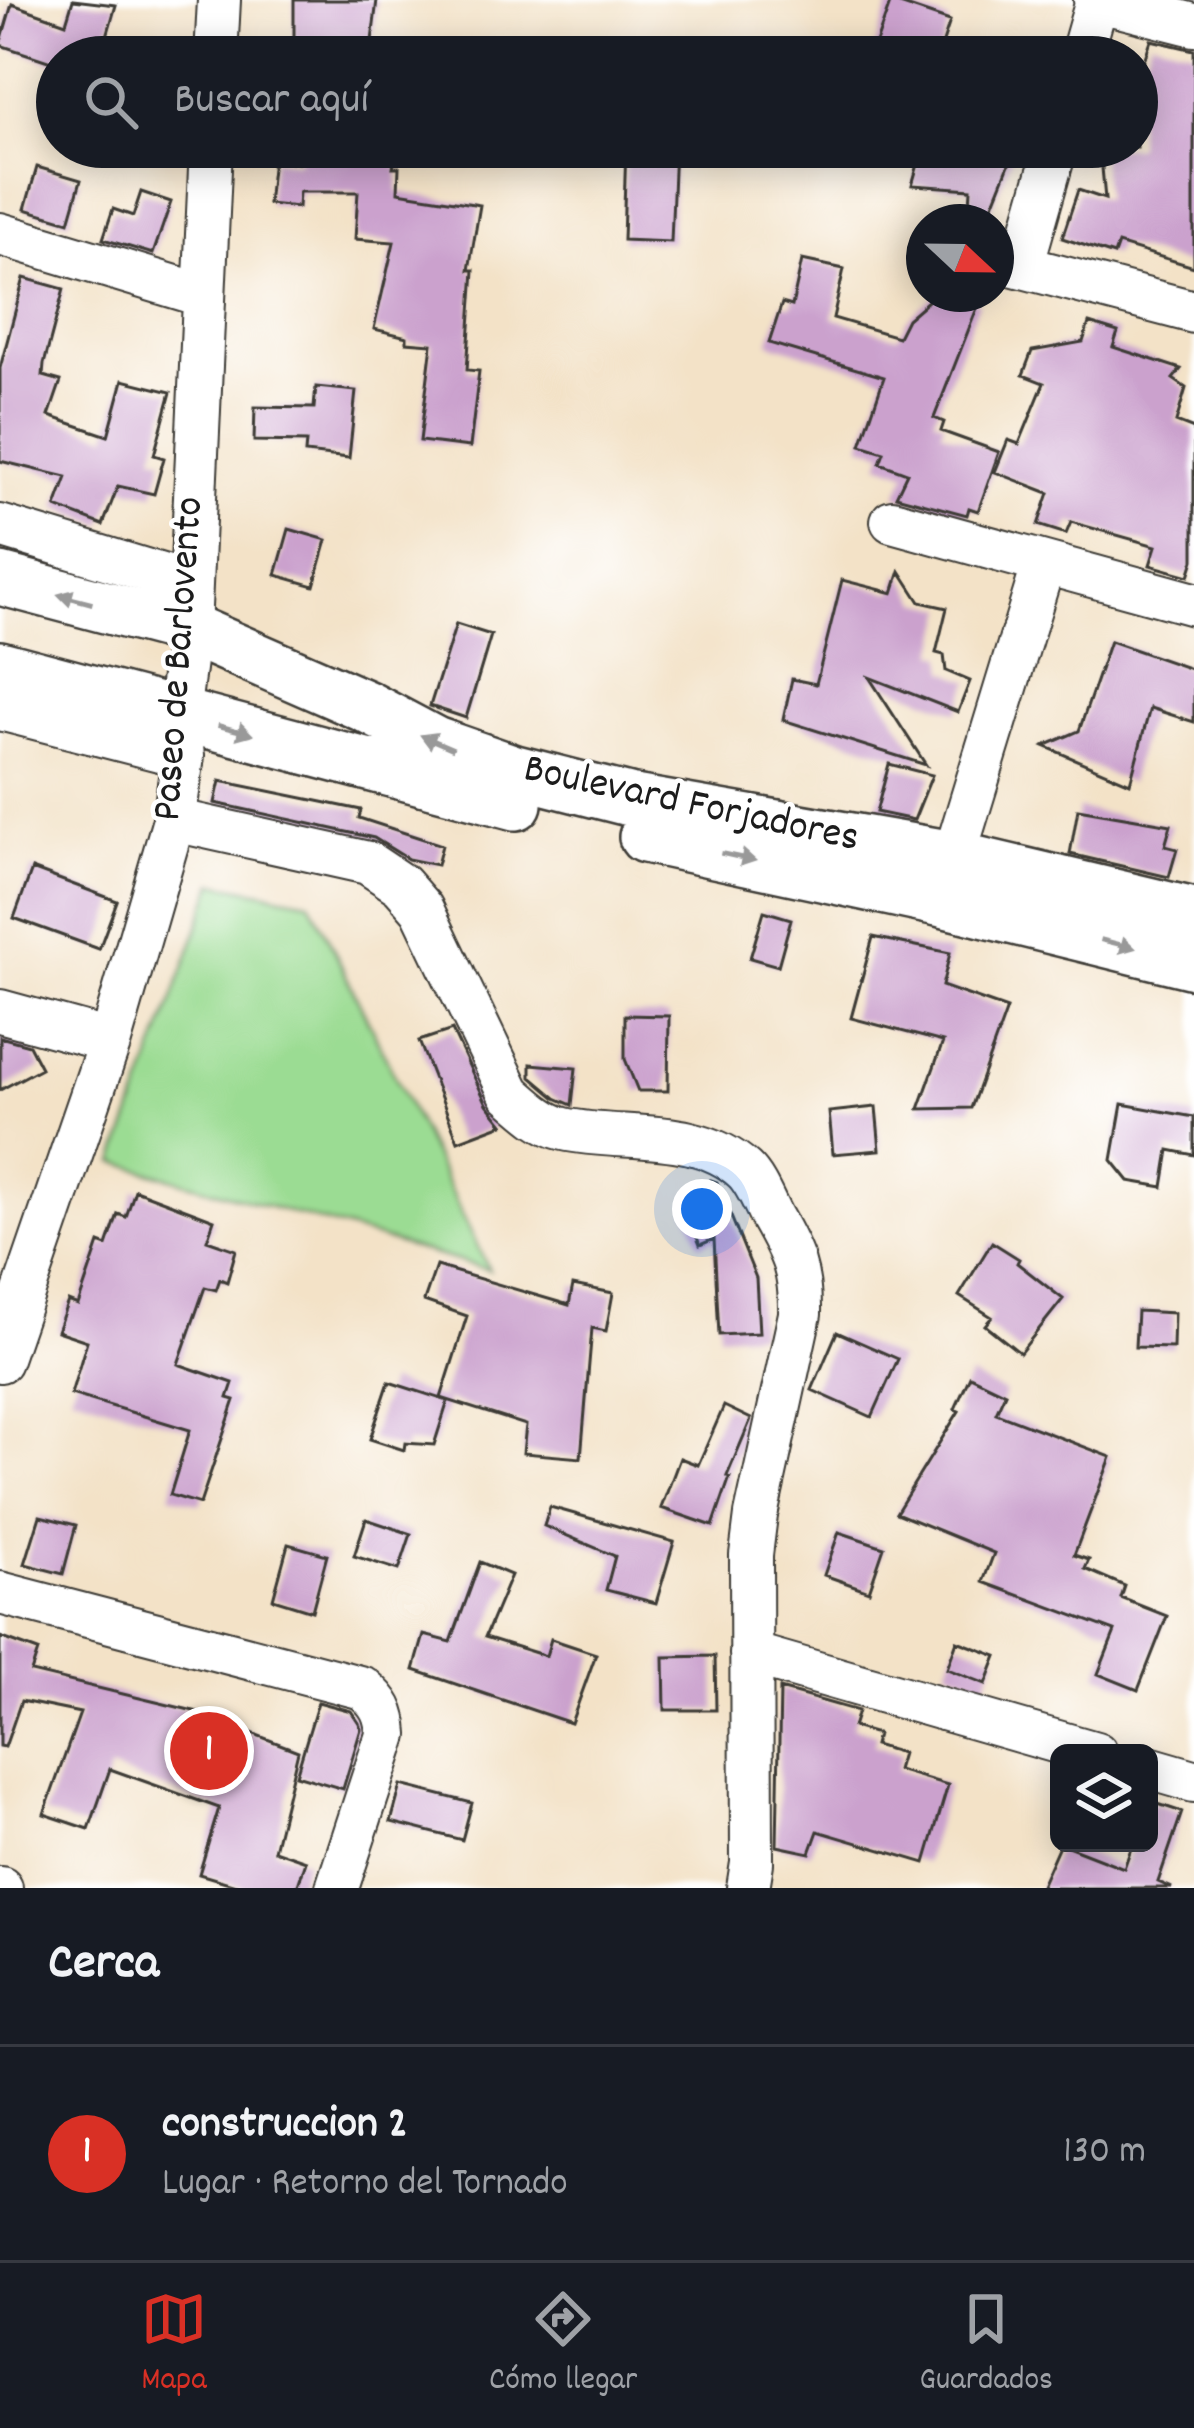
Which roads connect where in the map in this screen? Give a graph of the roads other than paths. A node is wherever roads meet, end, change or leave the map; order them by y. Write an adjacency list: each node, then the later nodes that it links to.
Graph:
1 (219, 0): 4 (street)
2 (1096, 0): 3 (street); 5 (street)
3 (1194, 25)
4 (217, 36)
5 (1087, 36)
6 (210, 168): 11 (street, Paseo de Barlovento)
7 (1047, 168): 9 (street)
8 (0, 234): 11 (street)
9 (1014, 251)
10 (1014, 264): 12 (street)
11 (202, 295): 18 (street, Paseo de Barlovento)
12 (1194, 312)
13 (892, 520): 15 (street)
14 (0, 526): 18 (street)
15 (1044, 562): 17 (street); 23 (street)
16 (0, 579): 18 (main road, Boulevard Forjadores, one-way to 16)
17 (1194, 604)
18 (188, 606): 21 (street, Paseo de Barlovento); 23 (main road, Boulevard Forjadores, one-way to 18)
19 (0, 667): 21 (main road, Boulevard Forjadores)
20 (0, 710): 21 (street)
21 (181, 736): 22 (street, Paseo de Barlovento); 25 (main road, Boulevard Forjadores, one-way to 25)
22 (174, 820): 27 (street, Paseo de Barlovento); 31 (street)
23 (954, 857): 24 (main road, Boulevard Forjadores)
24 (1194, 914)
25 (1194, 963)
26 (0, 1011): 27 (street)
27 (110, 1042): 28 (street, Paseo de Barlovento)
28 (9, 1305): 29 (street, Paseo de Barlovento)
29 (0, 1361)
30 (0, 1593): 35 (street)
31 (751, 1654): 32 (street); 36 (street)
32 (1065, 1744)
33 (1158, 1771): 34 (street)
34 (1194, 1781)
35 (337, 1888)
36 (748, 1888)

